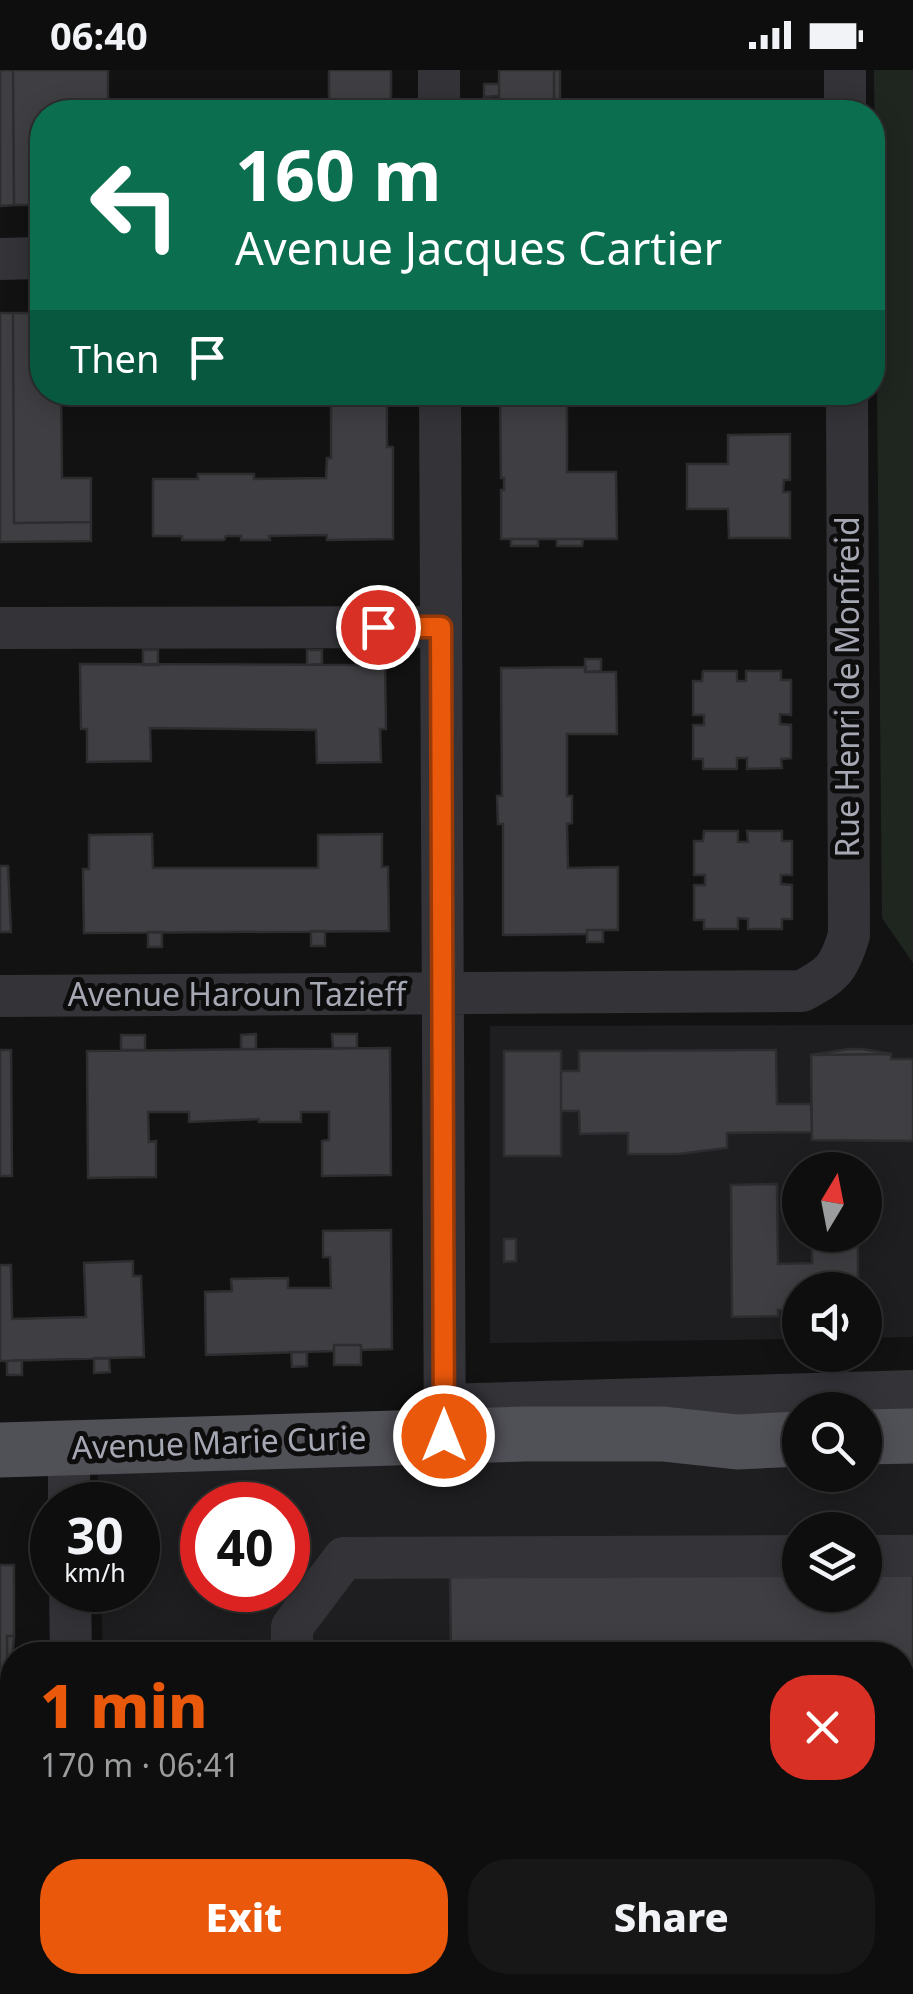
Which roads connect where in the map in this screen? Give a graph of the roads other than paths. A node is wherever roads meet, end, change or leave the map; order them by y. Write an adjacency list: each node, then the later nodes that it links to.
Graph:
1 (438, 70): 3 (street)
2 (845, 70): 4 (street)
3 (439, 100)
4 (845, 100)
5 (0, 258): 6 (street)
6 (30, 258)
7 (440, 405): 9 (street)
8 (846, 405): 11 (street, Rue Henri de Monfreid)
9 (441, 627): 10 (street); 12 (street)
10 (0, 628)
11 (830, 977): 12 (street, Avenue Haroun Tazieff)
12 (442, 994): 13 (street, Avenue Haroun Tazieff); 15 (street)
13 (0, 996)
14 (913, 1390): 15 (street)
15 (445, 1435): 18 (main road, Avenue Marie Curie); 19 (main road, Avenue Marie Curie); 21 (main road, Avenue Marie Curie)
16 (913, 1436): 17 (main road)
17 (882, 1437)
18 (782, 1441)
19 (0, 1450)
20 (0, 1478): 22 (main road, Avenue Marie Curie)
21 (124, 1482)
22 (30, 1483)
23 (782, 1556): 28 (street)
24 (882, 1556): 25 (street)
25 (913, 1556)
26 (70, 1612): 27 (street)
27 (71, 1642)
28 (292, 1642)

